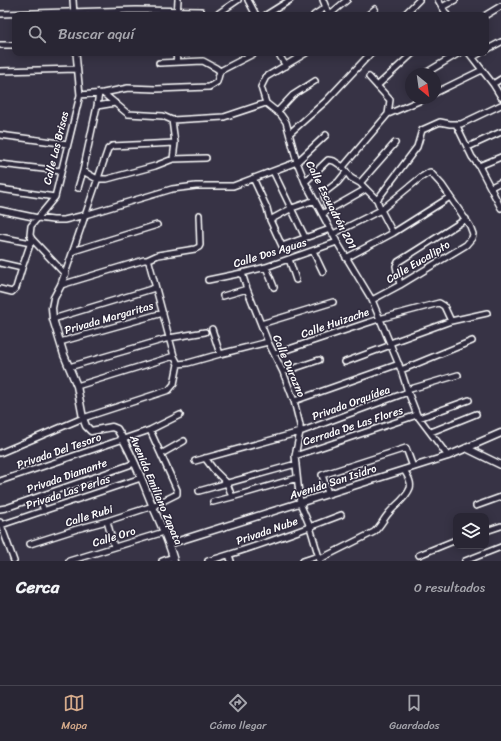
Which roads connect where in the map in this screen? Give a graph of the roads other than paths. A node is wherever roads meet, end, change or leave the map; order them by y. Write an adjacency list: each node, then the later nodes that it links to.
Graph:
1 (73, 0): 16 (street)
2 (178, 0): 18 (street)
3 (238, 0): 19 (street)
4 (248, 0): 20 (street)
5 (290, 0): 21 (street)
6 (322, 0): 12 (street)
7 (347, 0): 24 (street)
8 (419, 0): 26 (street)
9 (438, 0): 13 (street)
10 (455, 0): 13 (street)
11 (501, 6): 28 (street)
12 (326, 7): 22 (street); 23 (street)
13 (442, 7): 27 (street)
14 (375, 9): 25 (street)
15 (201, 11): 18 (street)
16 (74, 12)
17 (95, 12): 18 (street)
18 (178, 12)
19 (220, 12)
20 (254, 12)
21 (271, 12)
22 (318, 12)
23 (328, 12)
24 (333, 12)
25 (372, 12)
26 (407, 12)
27 (445, 12)
28 (489, 13)
29 (0, 14): 30 (street)
30 (12, 14)
31 (501, 42): 34 (street)
32 (0, 45): 33 (street)
33 (12, 45)
34 (489, 48)
35 (76, 56): 48 (street, Calle Las Brisas)
36 (176, 56): 44 (street)
37 (249, 56): 51 (street)
38 (280, 56): 46 (street)
39 (301, 56): 46 (street)
40 (368, 56): 71 (street)
41 (410, 56): 56 (street)
42 (454, 56): 47 (street)
43 (472, 56): 49 (street)
44 (176, 62): 45 (street); 51 (street)
45 (160, 63)
46 (286, 66): 62 (street)
47 (434, 68)
48 (77, 69): 50 (street); 59 (street, Calle Las Brisas)
49 (482, 70): 55 (street); 57 (street)
50 (0, 71)
51 (220, 71): 58 (street)
52 (369, 77): 56 (street)
53 (501, 79): 55 (street)
54 (315, 81): 66 (street)
55 (493, 84): 60 (street)
56 (377, 86): 67 (street)
57 (441, 90)
58 (101, 93): 59 (street); 61 (street); 65 (street)
59 (80, 95): 76 (street, Calle Las Brisas)
60 (501, 97)
61 (115, 103): 65 (street); 68 (street)
62 (266, 103): 66 (street, Calle Escuadrón 201); 68 (street)
63 (412, 104): 67 (street)
64 (501, 105): 69 (street)
65 (98, 106): 87 (street)
66 (277, 112): 71 (street, Calle Escuadrón 201)
67 (388, 114): 85 (street)
68 (172, 120): 74 (street)
69 (456, 124): 77 (street); 100 (street)
70 (501, 132): 77 (street)
71 (290, 133): 81 (street, Calle Escuadrón 201)
72 (0, 135): 76 (street)
73 (326, 135): 81 (street)
74 (175, 143): 80 (street); 89 (street)
75 (395, 143): 92 (street)
76 (68, 144): 86 (street, Calle Las Brisas)
77 (468, 147): 83 (street)
78 (501, 157): 83 (street)
79 (206, 158): 80 (street)
80 (173, 159): 89 (street)
81 (297, 162): 84 (street); 90 (street, Calle Escuadrón 201)
82 (0, 164): 86 (street)
83 (479, 166): 93 (street)
84 (273, 170): 88 (street); 101 (street)
85 (345, 170): 90 (street); 92 (street); 104 (street)
86 (61, 171): 97 (street, Calle Las Brisas)
87 (83, 171): 89 (street); 94 (street)
88 (253, 178): 107 (street); 111 (street)
89 (98, 179): 107 (street)
90 (305, 182): 99 (street, Calle Escuadrón 201)
91 (501, 182): 93 (street)
92 (360, 183): 96 (street)
93 (491, 187): 102 (street)
94 (78, 188)
95 (0, 189): 97 (street)
96 (366, 189): 100 (street); 104 (street)
97 (55, 197): 109 (street, Calle Las Brisas)
98 (450, 197): 105 (street); 110 (street); 114 (street)
99 (315, 200): 101 (street); 106 (street, Calle Escuadrón 201)
100 (377, 200): 105 (street)
101 (292, 208): 111 (street); 117 (street)
102 (501, 208)
103 (0, 210): 109 (street)
104 (328, 210): 106 (street)
105 (381, 210): 114 (street); 115 (street)
106 (322, 214): 113 (street, Calle Escuadrón 201)
107 (85, 215): 109 (street); 120 (street)
108 (199, 215): 124 (street)
109 (38, 218): 118 (street, Calle Las Brisas)
110 (466, 219): 134 (street); 134 (street, Calle Eucalipto)
111 (270, 220): 117 (street)
112 (157, 225): 120 (street)
113 (330, 229): 115 (street, Calle Escuadrón 201); 117 (street)
114 (393, 233): 122 (street)
115 (332, 234): 119 (street, Calle Escuadrón 201)
116 (0, 237): 118 (street)
117 (305, 237)
118 (31, 241): 127 (street, Calle Las Brisas); 130 (street)
119 (337, 242): 121 (street, Calle Dos Aguas); 122 (street, Calle Escuadrón 201)
120 (73, 251): 130 (street)
121 (313, 251): 123 (street, Calle Dos Aguas); 128 (street)
122 (346, 258): 140 (street, Calle Escuadrón 201)
123 (289, 259): 126 (street, Calle Dos Aguas); 132 (street)
124 (147, 260): 133 (street); 136 (street)
125 (0, 264): 127 (street)
126 (266, 267): 129 (street, Calle Dos Aguas); 135 (street)
127 (22, 268): 137 (street, Calle Las Brisas)
128 (323, 272)
129 (242, 273): 131 (street, Calle Dos Aguas); 138 (street, Calle Durazno)
130 (65, 274): 133 (main road)
131 (208, 280)
132 (296, 280)
133 (61, 285): 144 (main road)
134 (400, 285): 140 (street, Calle Eucalipto)
135 (274, 287)
136 (155, 288): 142 (street); 144 (street)
137 (0, 289)
138 (247, 289): 139 (street); 147 (street, Calle Durazno)
139 (223, 296)
140 (372, 300): 145 (street, Calle Escuadrón 201)
141 (333, 302): 147 (street)
142 (163, 313): 150 (street); 152 (street, Privada Margaritas)
143 (487, 313): 146 (street)
144 (53, 319): 152 (main road)
145 (379, 319): 146 (street, Calle Huizache); 154 (street, Calle Escuadrón 201); 156 (street, Calle Huizache)
146 (451, 321): 154 (street)
147 (261, 324): 153 (street, Calle Durazno)
148 (212, 329): 155 (street)
149 (206, 332): 150 (street)
150 (169, 338): 157 (street); 162 (street)
151 (472, 341): 163 (street)
152 (60, 342): 162 (main road)
153 (268, 342): 155 (street); 156 (street, Calle Durazno)
154 (390, 344): 159 (street); 161 (street, Calle Escuadrón 201)
155 (220, 354): 160 (street)
156 (274, 354): 164 (street, Calle Durazno)
157 (174, 356): 160 (street); 166 (street)
158 (319, 360): 164 (street)
159 (345, 362)
160 (178, 364): 173 (street)
161 (399, 364): 163 (street, Calle Escuadrón 201); 169 (street)
162 (69, 367): 166 (main road)
163 (401, 370): 167 (street, Calle Escuadrón 201)
164 (283, 372): 169 (street, Calle Durazno)
165 (458, 375): 167 (street, Privada Orquídea)
166 (77, 386): 173 (main road)
167 (408, 391): 172 (street, Calle Escuadrón 201); 175 (street, Privada Orquídea)
168 (469, 400): 172 (street, Cerrada De Las Flores)
169 (294, 401): 175 (street, Calle Durazno)
170 (476, 414): 176 (street)
171 (180, 415): 174 (street, Privada Del Tesoro)
172 (418, 417): 176 (street, Calle Escuadrón 201); 183 (street, Cerrada De Las Flores)
173 (83, 418): 178 (main road, Avenida Emiliano Zapata); 181 (street)
174 (150, 430): 178 (street, Privada Del Tesoro); 182 (street)
175 (300, 432): 183 (street, Calle Durazno); 185 (street, Privada Orquídea)
176 (430, 432): 184 (street, Calle Escuadrón 201)
177 (501, 433): 180 (main road, Avenida San Isidro)
178 (124, 439): 187 (main road, Avenida Emiliano Zapata); 194 (street, Privada Del Tesoro)
179 (184, 441): 182 (street)
180 (466, 448): 184 (main road, Avenida San Isidro); 189 (main road)
181 (0, 453)
182 (161, 454): 203 (street, Calle Rubi)
183 (295, 456): 188 (street, Calle Durazno)
184 (448, 456): 190 (main road, Avenida San Isidro)
185 (205, 458): 186 (street, Privada Orquídea); 195 (street)
186 (195, 461)
187 (135, 463): 192 (main road, Avenida Emiliano Zapata); 198 (street, Privada Diamante)
188 (296, 464): 193 (street, Calle Durazno); 195 (street)
189 (501, 465)
190 (413, 468): 191 (main road, Avenida San Isidro); 197 (street)
191 (404, 470): 197 (main road, Avenida San Isidro); 222 (street)
192 (142, 478): 203 (main road, Avenida Emiliano Zapata); 206 (street, Privada Las Perlas)
193 (297, 478): 199 (street); 202 (street, Calle Durazno)
194 (0, 481)
195 (227, 483): 196 (street); 199 (street)
196 (199, 491)
197 (328, 493): 202 (main road, Avenida San Isidro)
198 (39, 496): 205 (street, Privada Diamante); 206 (street)
199 (232, 496): 201 (street)
200 (501, 497): 204 (street)
201 (213, 502)
202 (300, 503): 211 (street, Calle Durazno); 216 (main road, Avenida San Isidro)
203 (153, 506): 208 (street, Calle Rubi); 213 (main road, Avenida Emiliano Zapata)
204 (476, 506)
205 (3, 508)
206 (44, 511): 209 (street, Privada Las Perlas)
207 (341, 515): 211 (street, Privada Nube)
208 (107, 521): 215 (street, Calle Rubi); 217 (street)
209 (0, 523): 223 (street)
210 (501, 526): 212 (street)
211 (310, 527): 219 (street, Privada Nube); 222 (street, Calle Durazno)
212 (489, 530)
213 (164, 532): 216 (main road, Avenida Emiliano Zapata); 217 (street, Calle Oro)
214 (453, 541): 220 (street)
215 (30, 544)
216 (169, 544): 221 (main road, Avenida Emiliano Zapata)
217 (114, 547): 224 (street, Calle Oro)
218 (501, 547): 229 (street)
219 (230, 555): 226 (street, Privada Nube); 227 (street)
220 (420, 555)
221 (174, 559): 225 (street)
222 (319, 559): 228 (street)
223 (14, 561)
224 (70, 561)
225 (162, 561)
226 (208, 561)
227 (231, 561)
228 (303, 561)
229 (465, 561)

